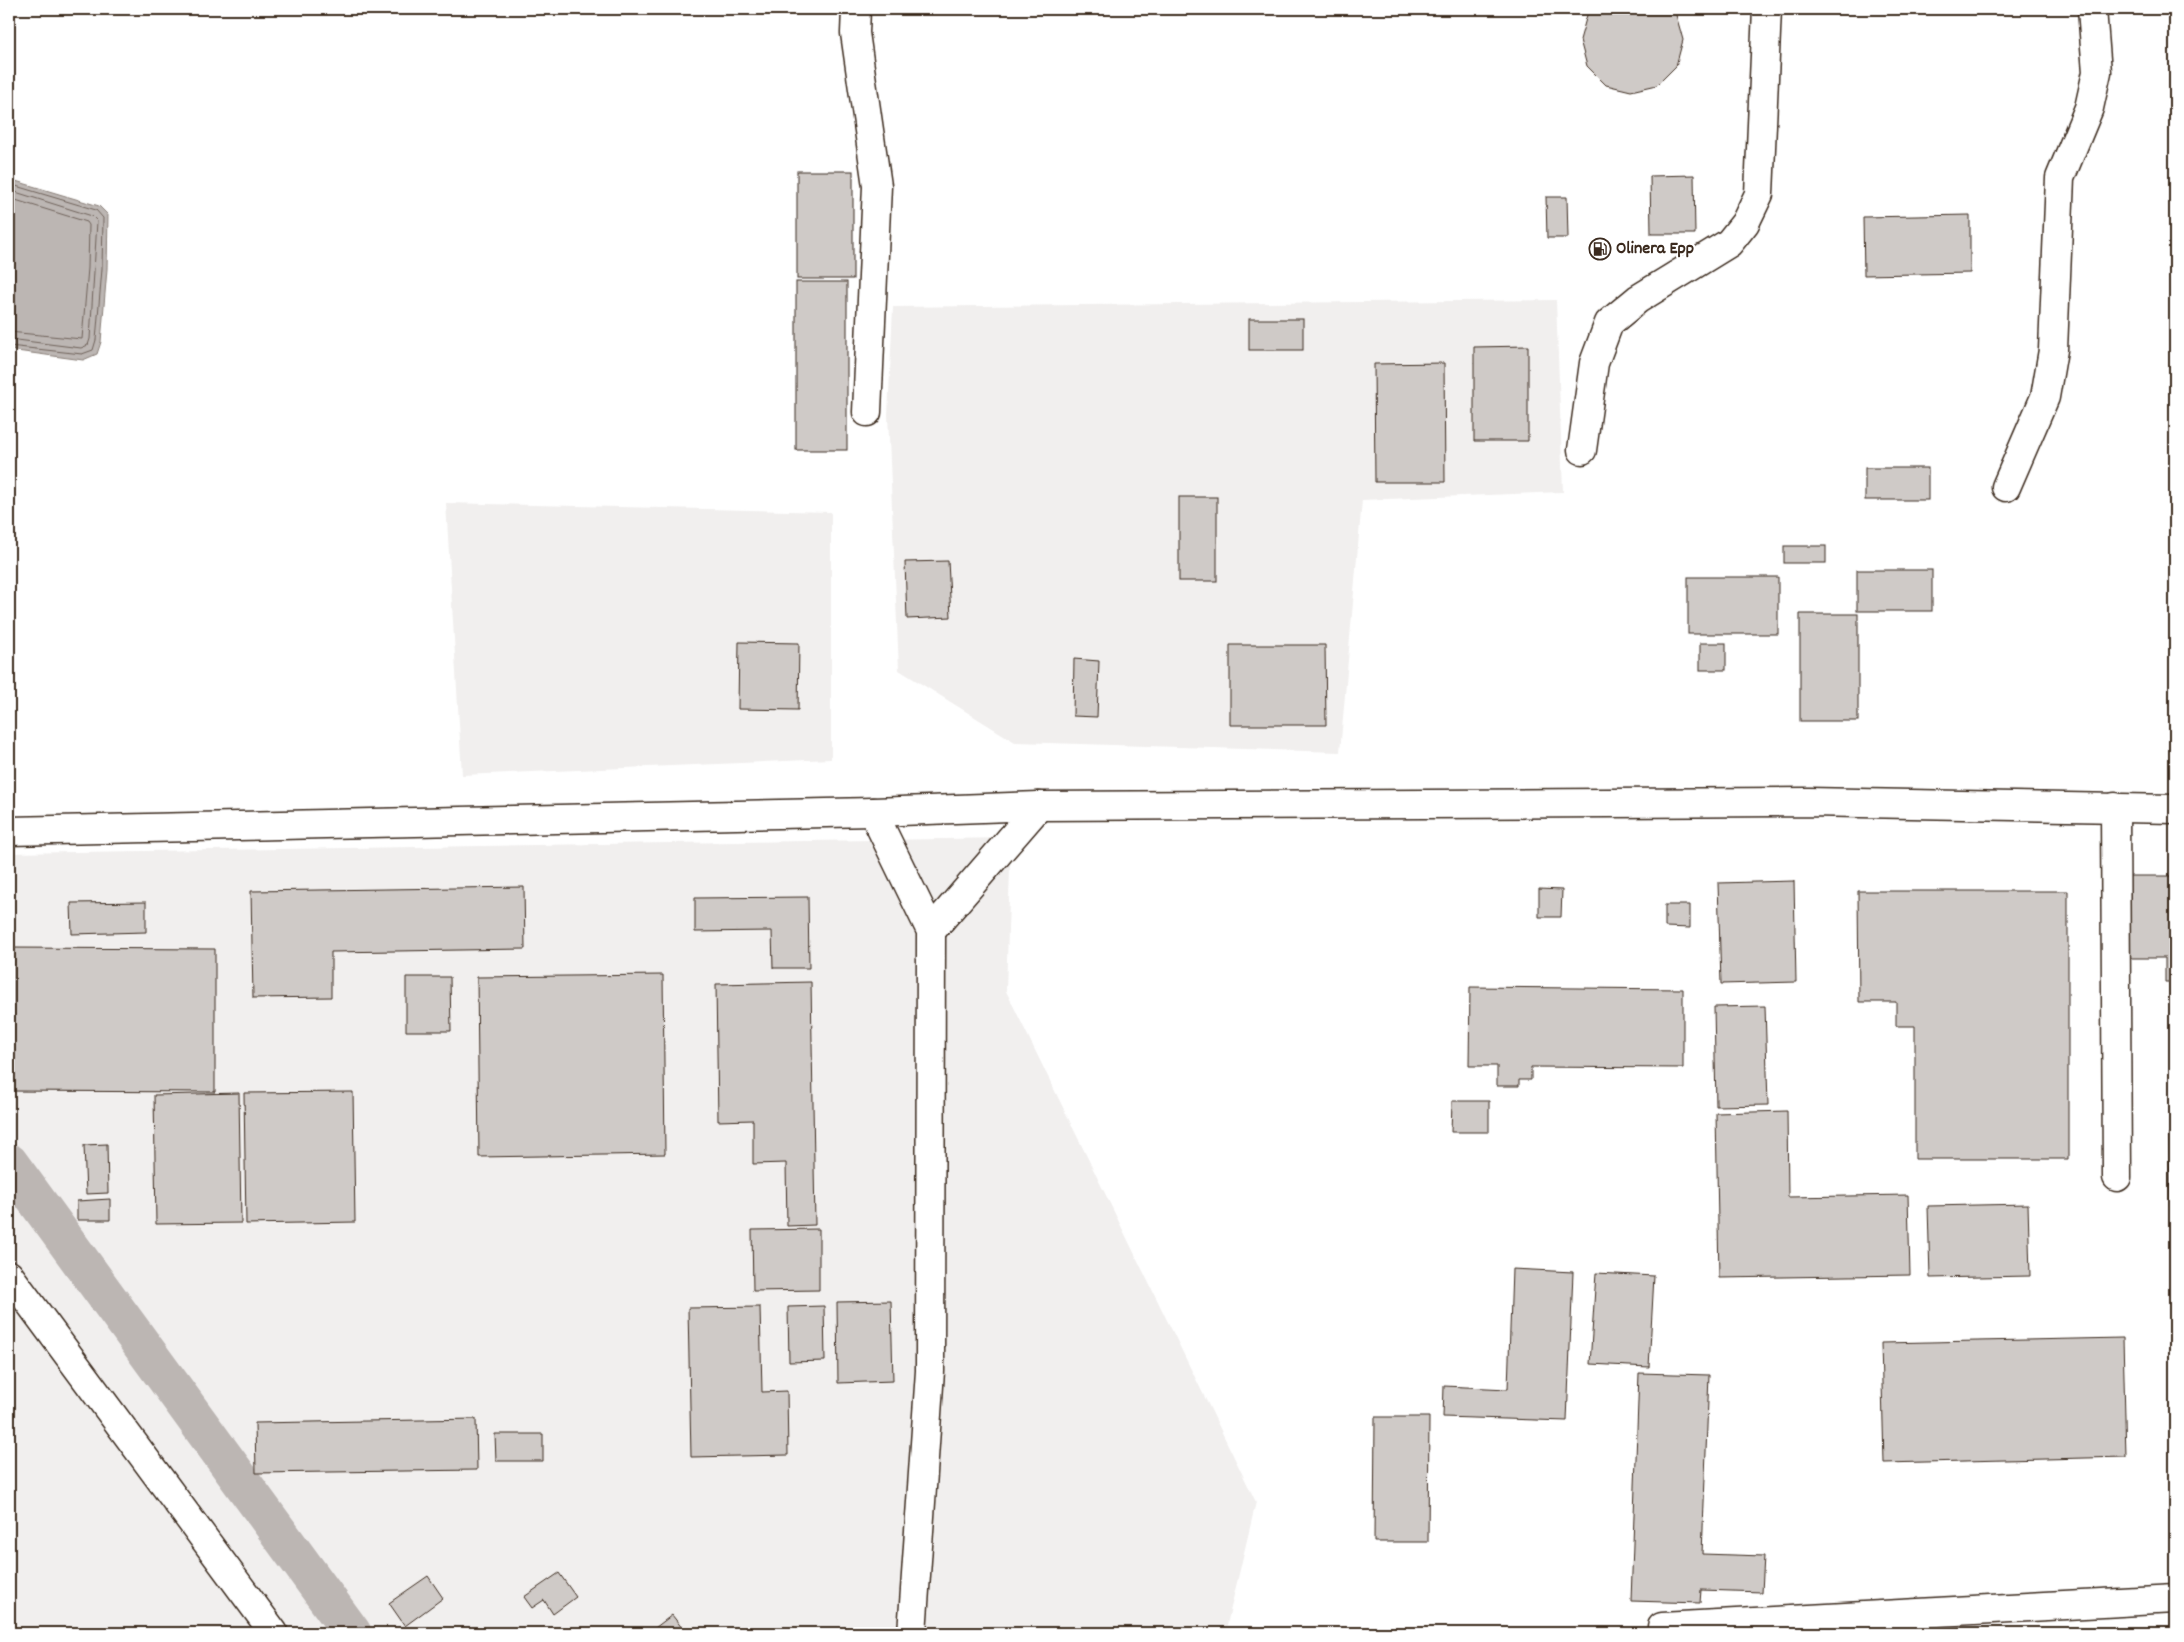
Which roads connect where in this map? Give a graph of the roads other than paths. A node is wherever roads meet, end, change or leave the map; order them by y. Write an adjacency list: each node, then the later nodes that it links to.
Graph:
1 (856, 9): 4 (main road)
2 (1767, 9): 5 (main road)
3 (2092, 9): 6 (main road)
4 (867, 412)
5 (1582, 450)
6 (2006, 487)
7 (1039, 806): 8 (main road); 10 (main road); 12 (main road)
8 (2115, 807): 9 (main road); 13 (main road)
9 (2175, 809)
10 (873, 812): 11 (main road); 12 (main road)
11 (9, 831)
12 (931, 931): 18 (main road)
13 (2117, 1177)
14 (9, 1275): 17 (main road)
15 (2175, 1599): 16 (main road)
16 (1949, 1622): 19 (main road)
17 (274, 1633)
18 (912, 1633)
19 (1662, 1633)

